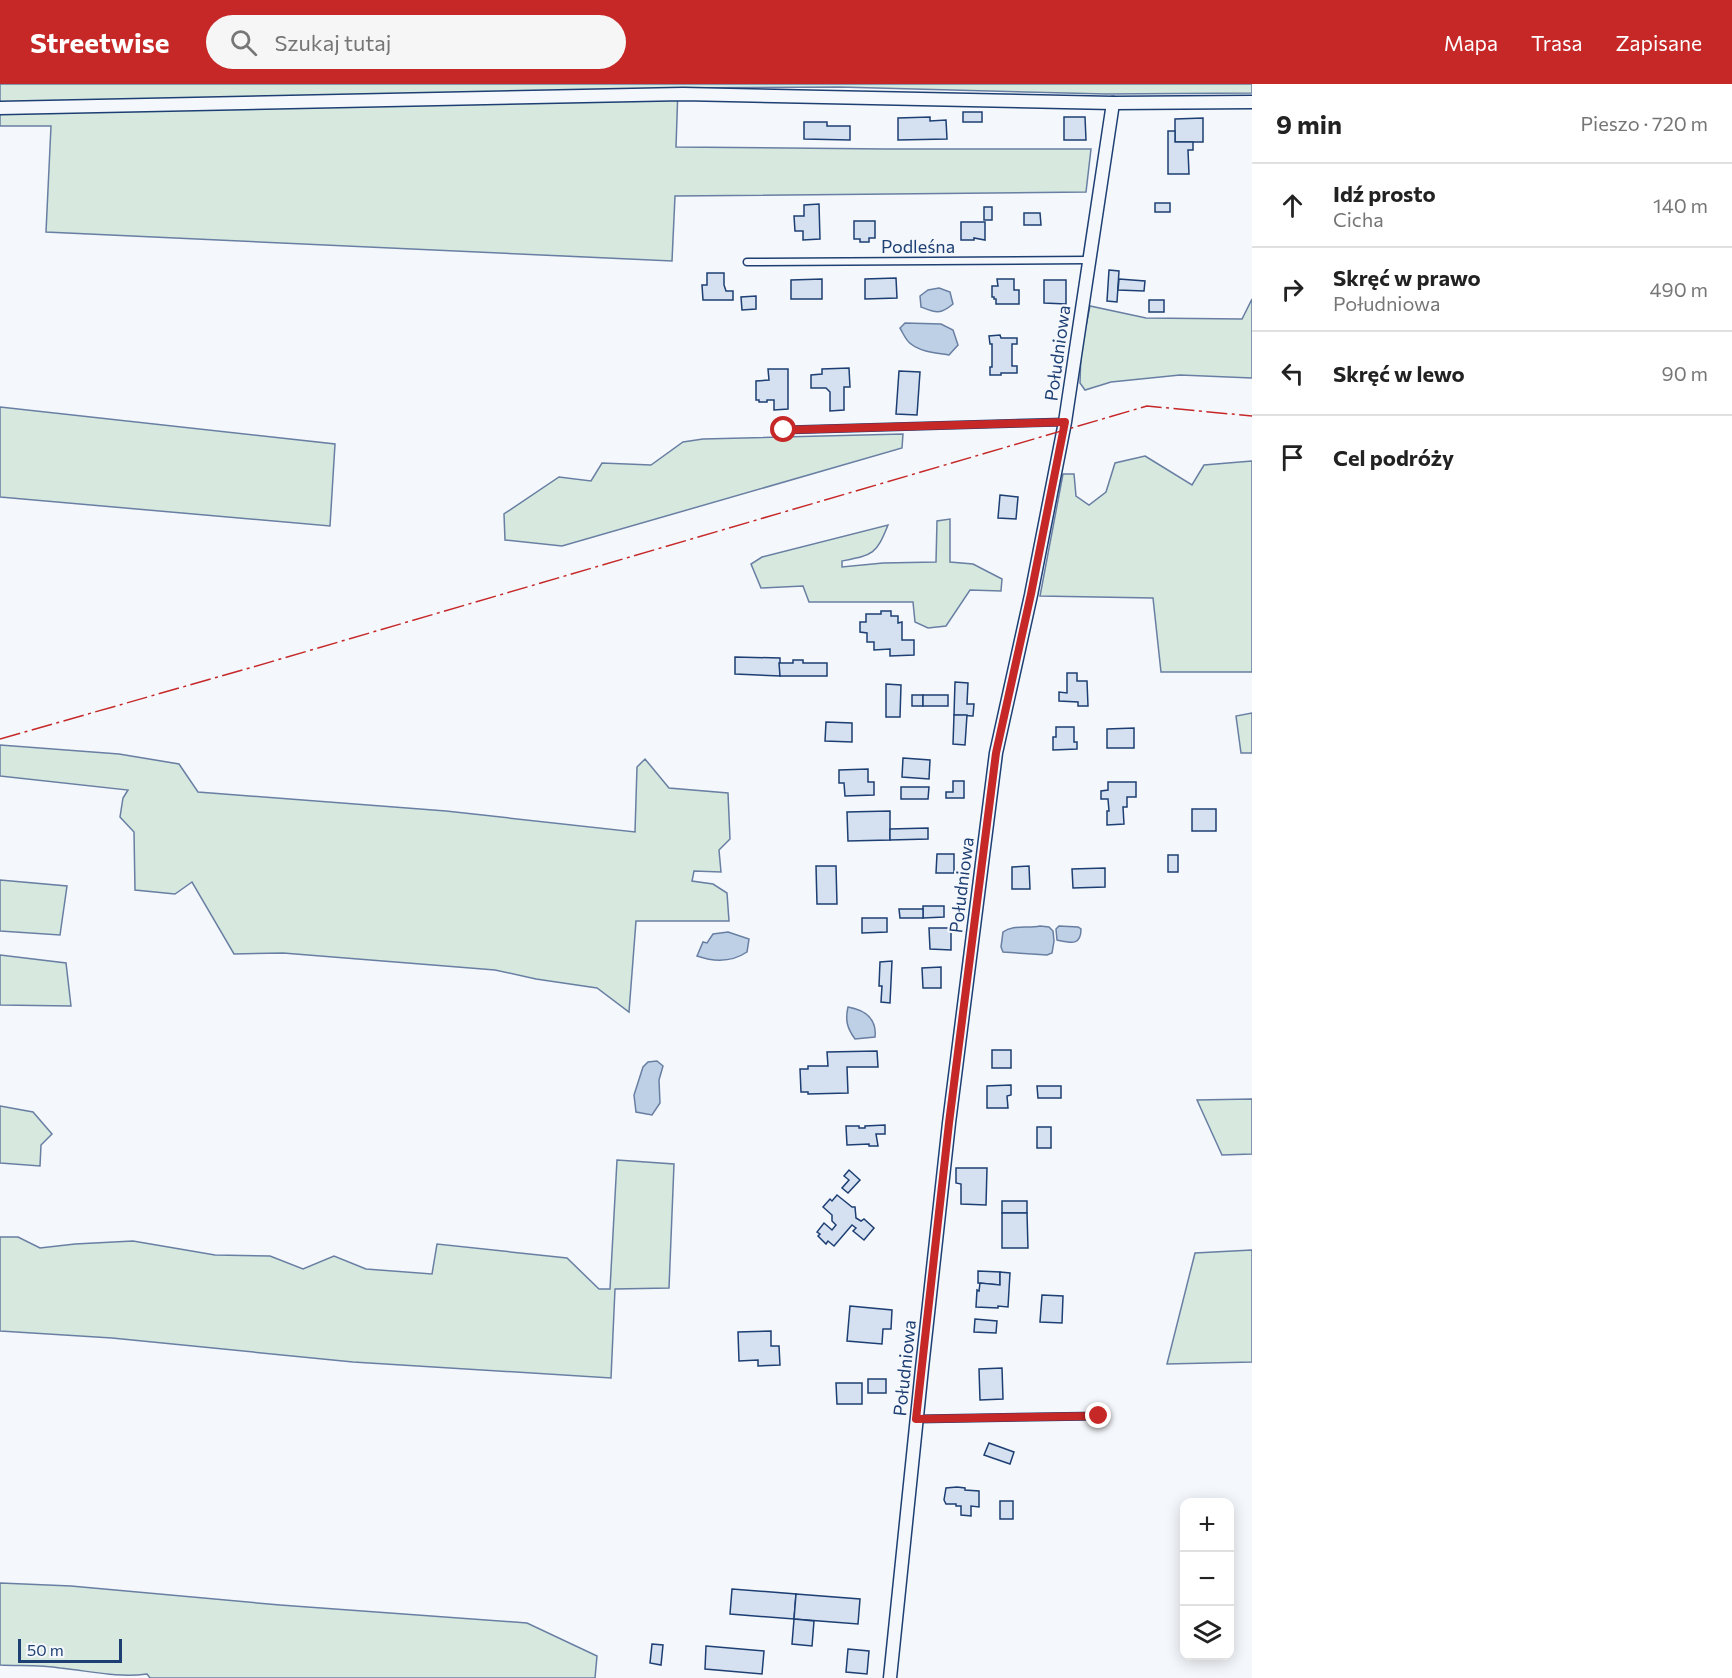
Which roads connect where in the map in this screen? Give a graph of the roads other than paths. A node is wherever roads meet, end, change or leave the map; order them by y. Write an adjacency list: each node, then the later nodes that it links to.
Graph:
1 (1252, 102): 2 (street)
2 (1113, 103): 3 (street); 4 (street, Południowa)
3 (0, 108)
4 (1088, 260): 5 (lane, Podleśna); 6 (street, Południowa)
5 (747, 262)
6 (1065, 422): 7 (lane); 9 (street, Południowa)
7 (784, 430)
8 (1099, 1416): 9 (lane)
9 (916, 1419): 10 (street, Południowa)
10 (890, 1678)

